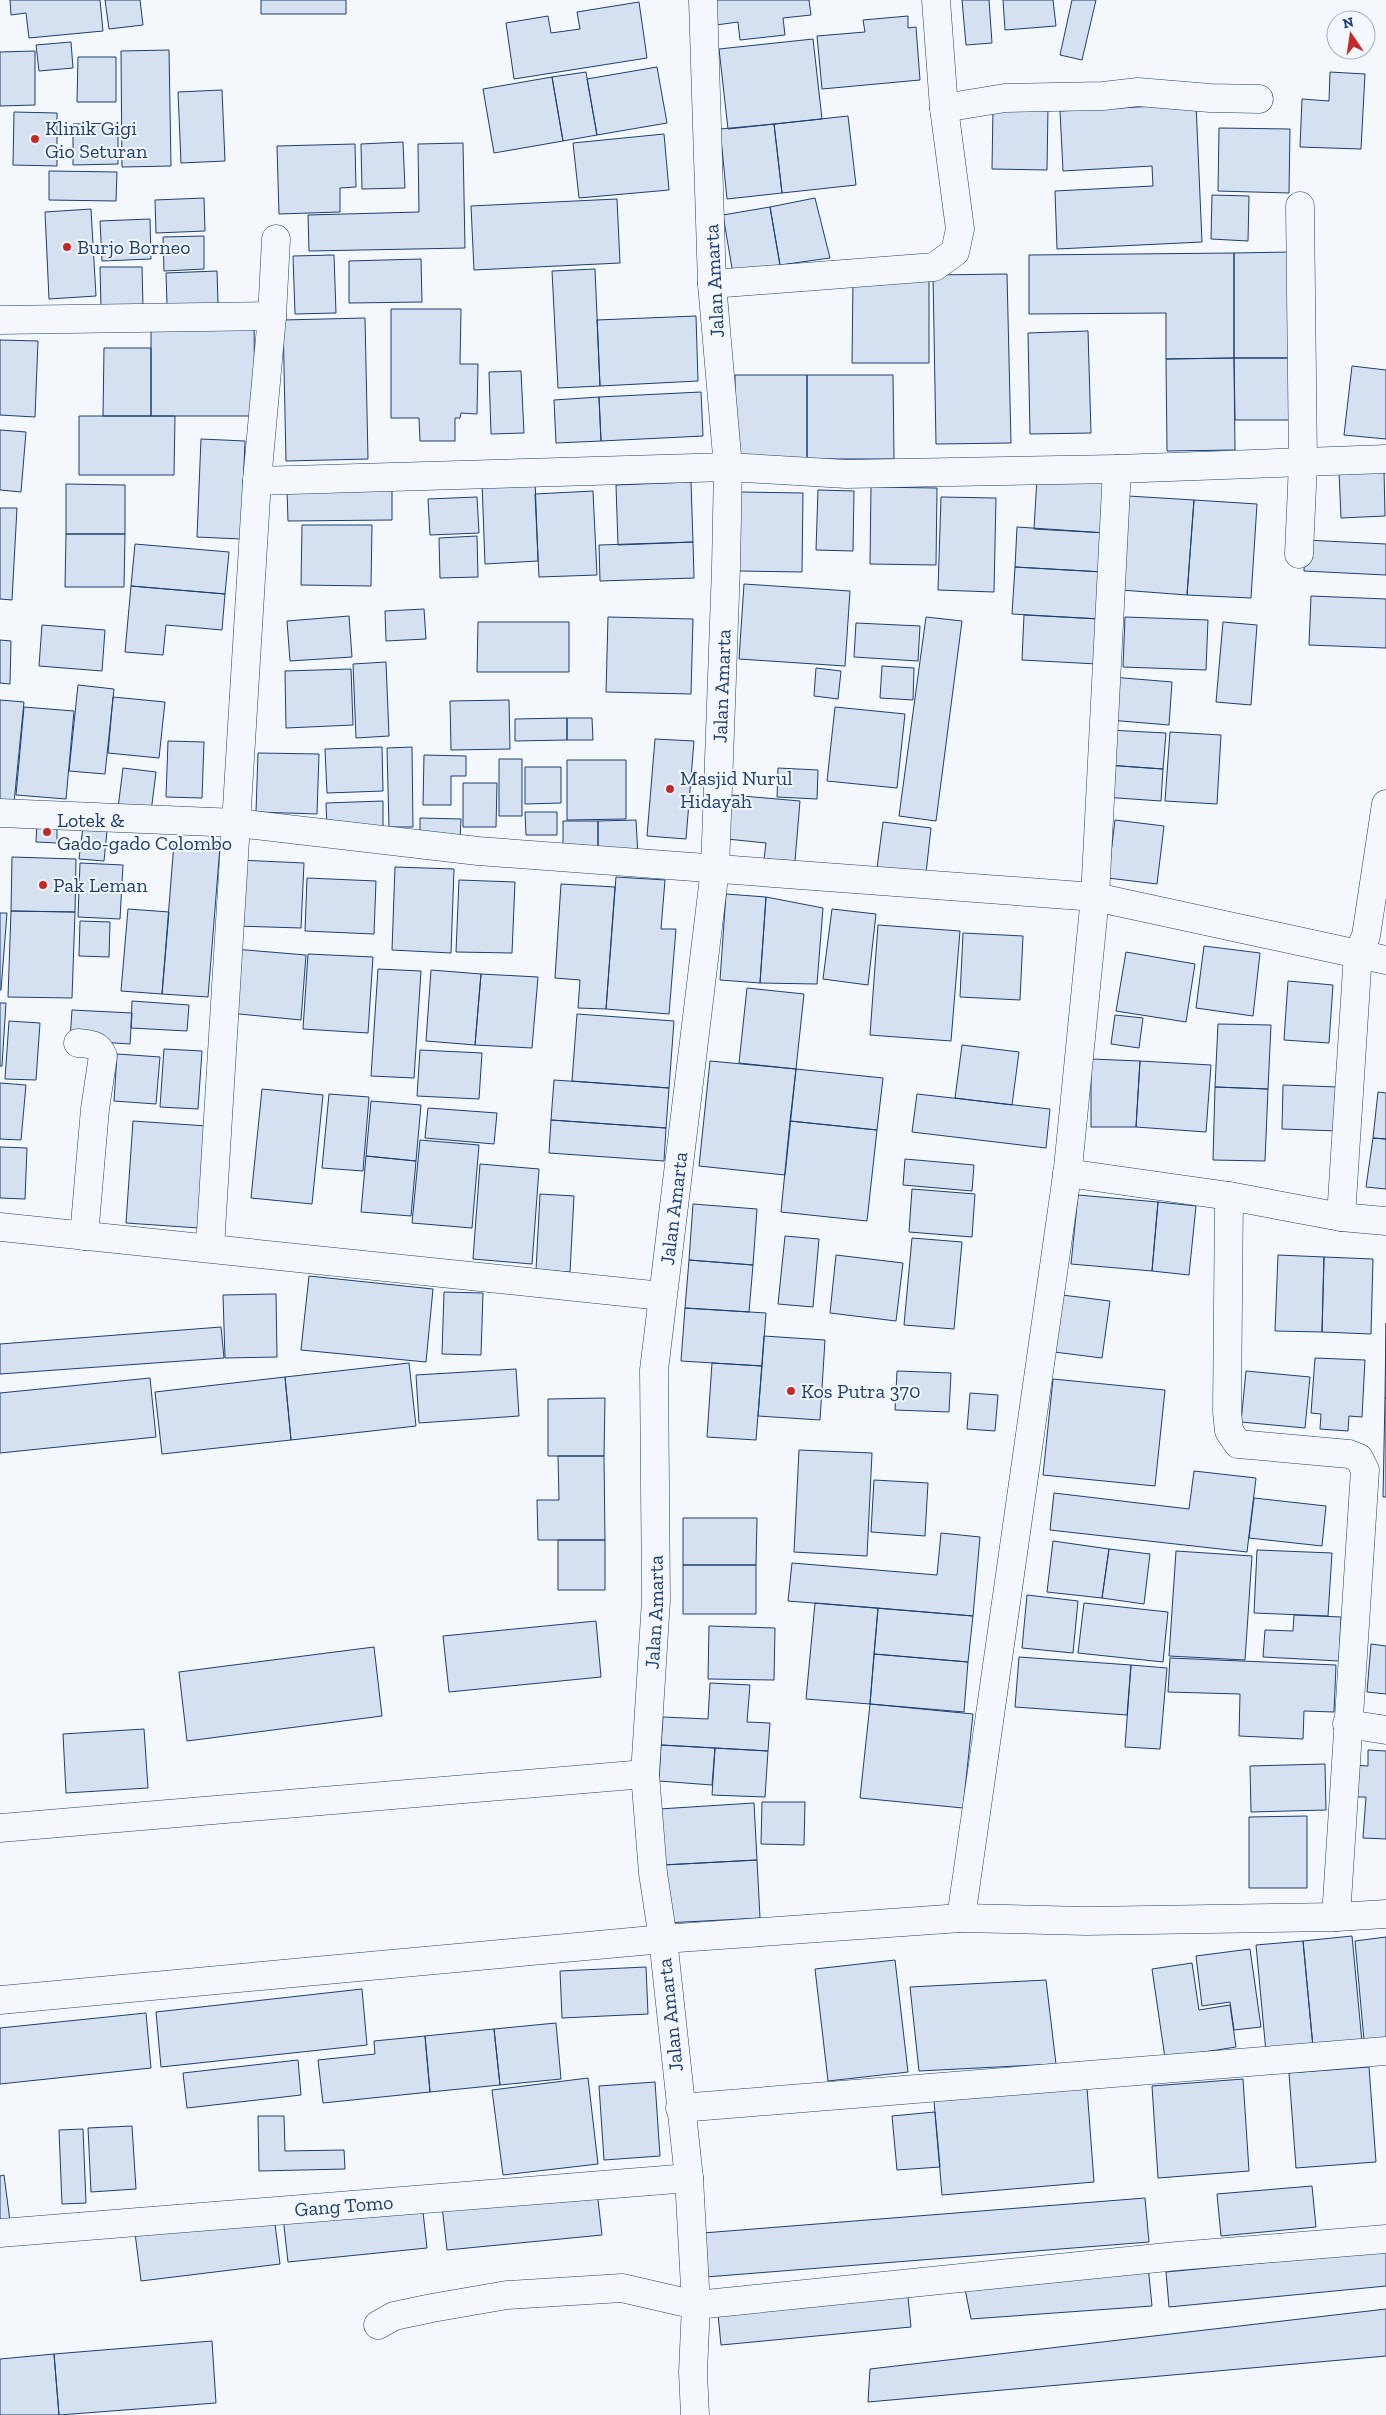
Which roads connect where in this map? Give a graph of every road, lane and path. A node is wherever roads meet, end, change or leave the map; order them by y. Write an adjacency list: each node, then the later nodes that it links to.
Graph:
1 (703, 0): 7 (street, Jalan Amarta)
2 (936, 0): 4 (street)
3 (1259, 99): 4 (street)
4 (944, 108): 7 (street)
5 (1300, 206): 11 (street)
6 (276, 239): 8 (street)
7 (712, 284): 12 (street, Jalan Amarta)
8 (272, 316): 9 (street); 14 (street)
9 (0, 320)
10 (1386, 459): 11 (street)
11 (1303, 463): 13 (street); 15 (street)
12 (728, 467): 13 (street); 14 (street); 19 (street, Jalan Amarta)
13 (1117, 469): 20 (street)
14 (257, 481): 18 (street)
15 (1299, 554)
16 (1386, 804): 21 (street)
17 (0, 813): 18 (street)
18 (237, 823): 19 (street); 30 (street)
19 (715, 869): 20 (street); 31 (street, Jalan Amarta)
20 (1095, 897): 21 (street); 24 (street)
21 (1358, 954): 22 (street); 26 (street)
22 (1386, 960)
23 (78, 1043): 29 (street)
24 (1067, 1172): 25 (street); 38 (street)
25 (1229, 1196): 26 (street); 32 (street)
26 (1342, 1217): 27 (street)
27 (1386, 1221)
28 (0, 1227): 29 (street)
29 (84, 1236): 30 (street)
30 (210, 1248): 31 (street)
31 (662, 1296): 34 (street, Jalan Amarta)
32 (1348, 1724): 33 (street); 37 (street)
33 (1386, 1730)
34 (645, 1774): 35 (street); 39 (street, Jalan Amarta)
35 (0, 1828)
36 (1386, 1914): 37 (street)
37 (1336, 1917): 38 (street)
38 (961, 1918): 39 (street)
39 (663, 1939): 40 (street); 42 (street, Jalan Amarta)
40 (0, 2000)
41 (1386, 2051): 42 (street)
42 (680, 2108): 43 (street, Jalan Amarta)
43 (689, 2178): 44 (street, Gang Tomo); 46 (street, Jalan Amarta)
44 (0, 2233)
45 (1386, 2240): 46 (street)
46 (696, 2304): 47 (street); 48 (street, Jalan Amarta)
47 (378, 2325)
48 (695, 2415)

